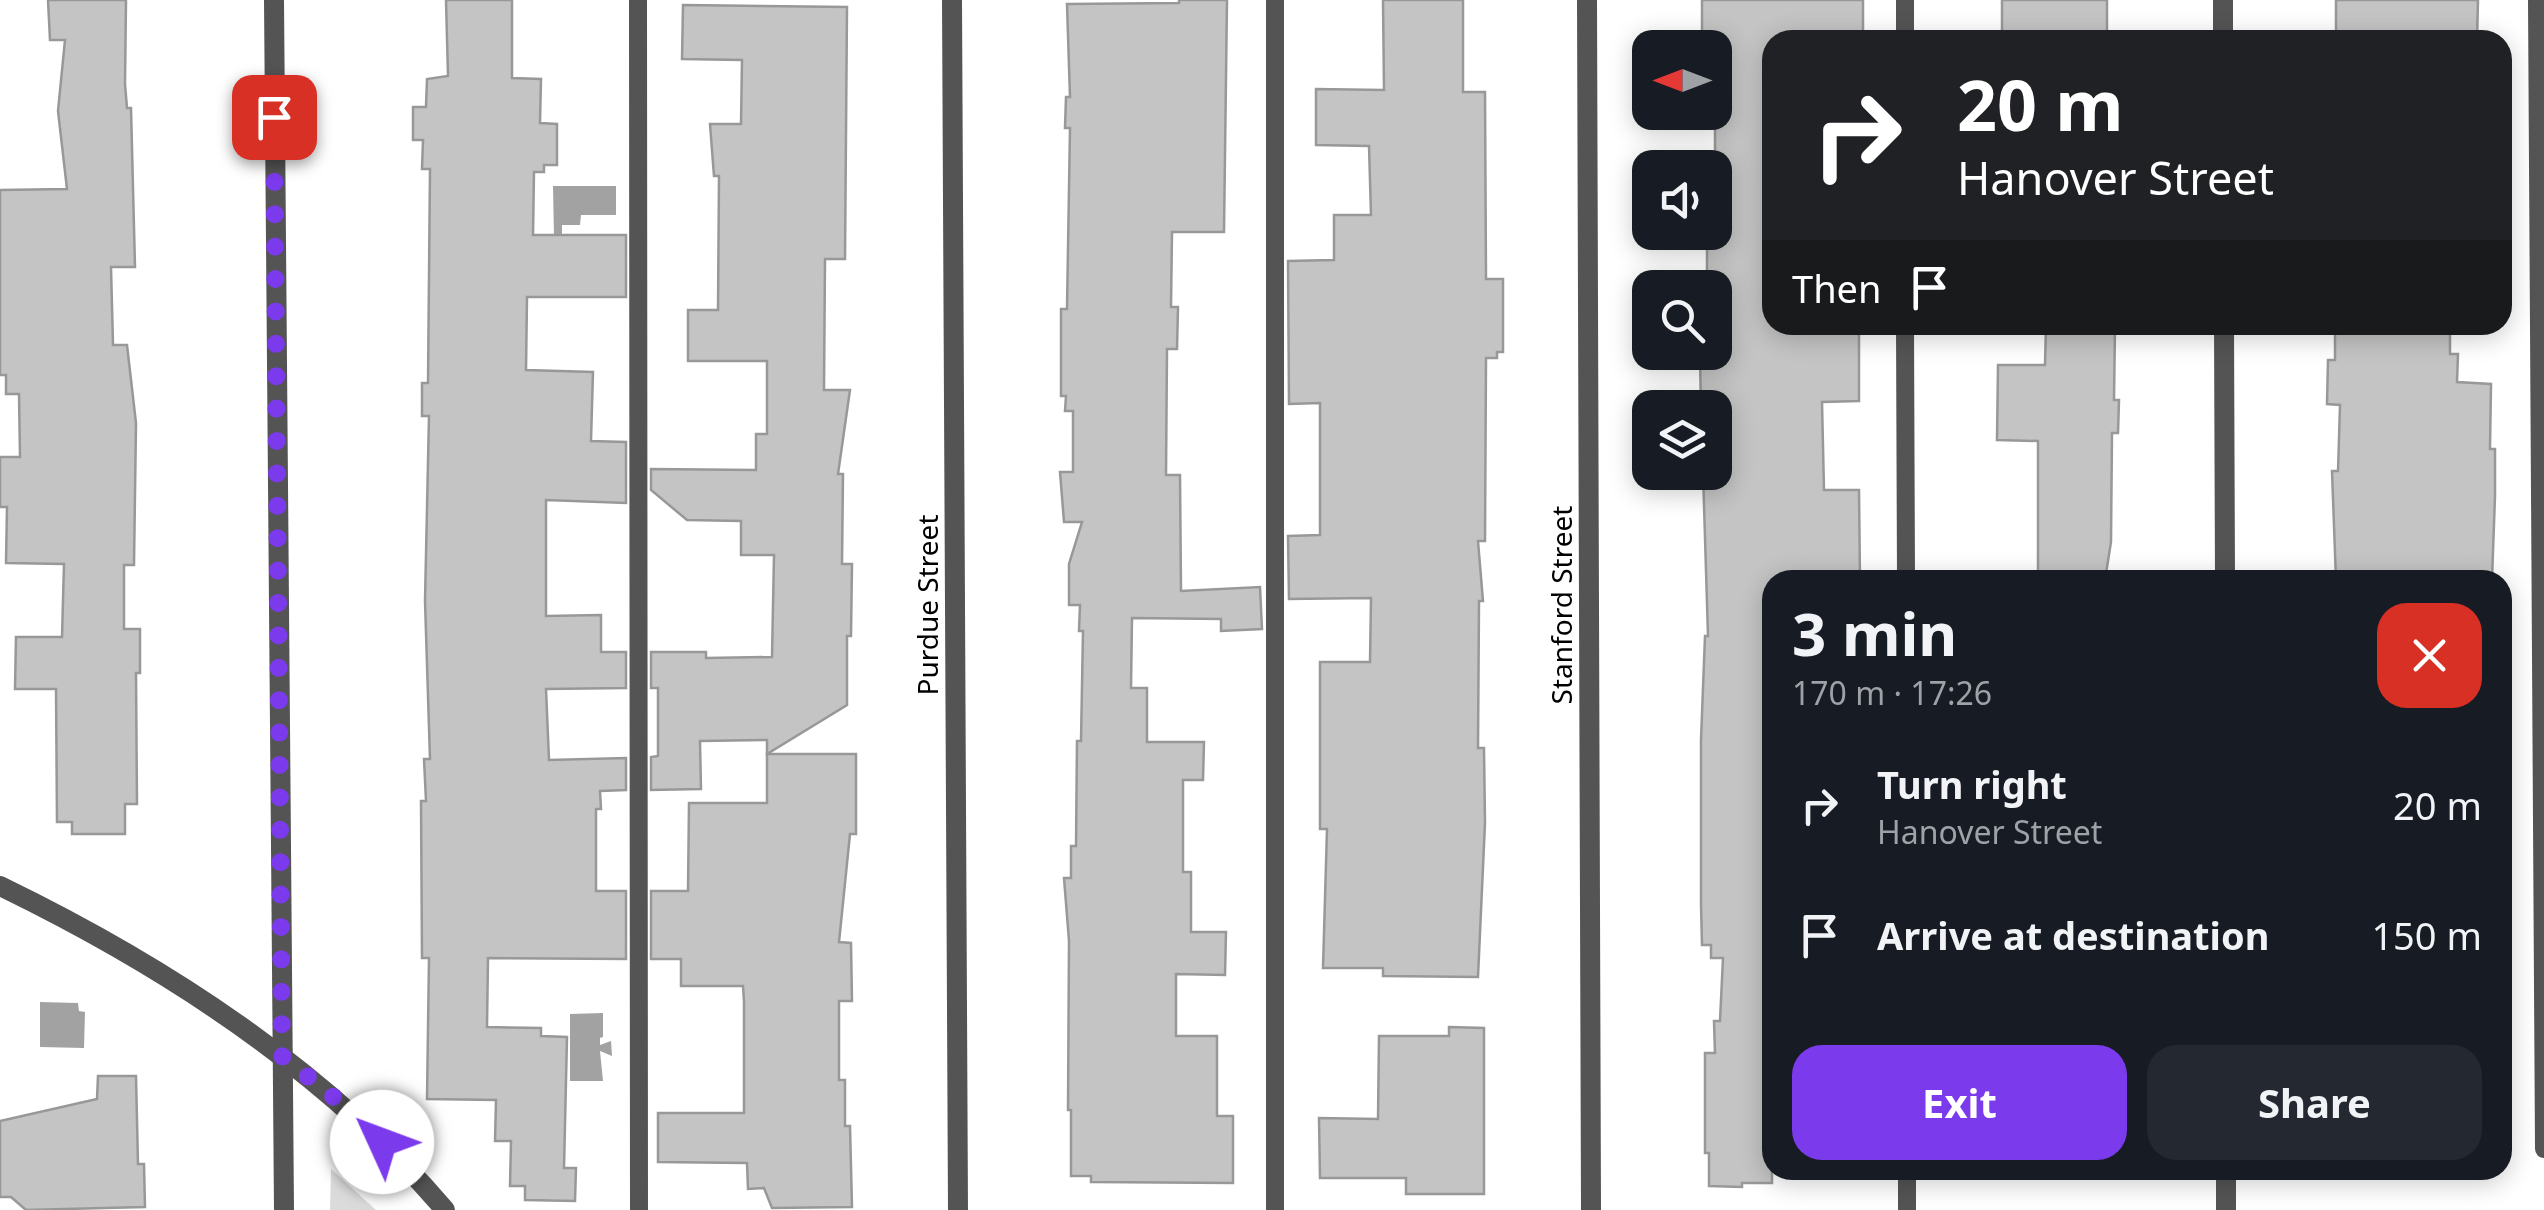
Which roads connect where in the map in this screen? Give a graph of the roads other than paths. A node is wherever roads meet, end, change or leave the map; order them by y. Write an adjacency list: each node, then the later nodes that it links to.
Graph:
1 (274, 0): 16 (street)
2 (638, 0): 22 (lane)
3 (952, 0): 23 (street, Purdue Street)
4 (1275, 0): 24 (lane)
5 (1588, 0): 25 (street, Stanford Street)
6 (1904, 0): 9 (lane)
7 (2223, 0): 10 (street)
8 (2537, 0): 17 (lane)
9 (1905, 30)
10 (2224, 30)
11 (1905, 335): 13 (lane)
12 (2224, 335): 14 (street)
13 (1906, 570)
14 (2225, 570)
15 (0, 886): 16 (street)
16 (282, 1056): 20 (street); 21 (street)
17 (2544, 1148)
18 (1908, 1180): 26 (lane)
19 (2226, 1180): 27 (street)
20 (284, 1210)
21 (446, 1210)
22 (639, 1210)
23 (958, 1210)
24 (1275, 1210)
25 (1591, 1210)
26 (1908, 1210)
27 (2226, 1210)

